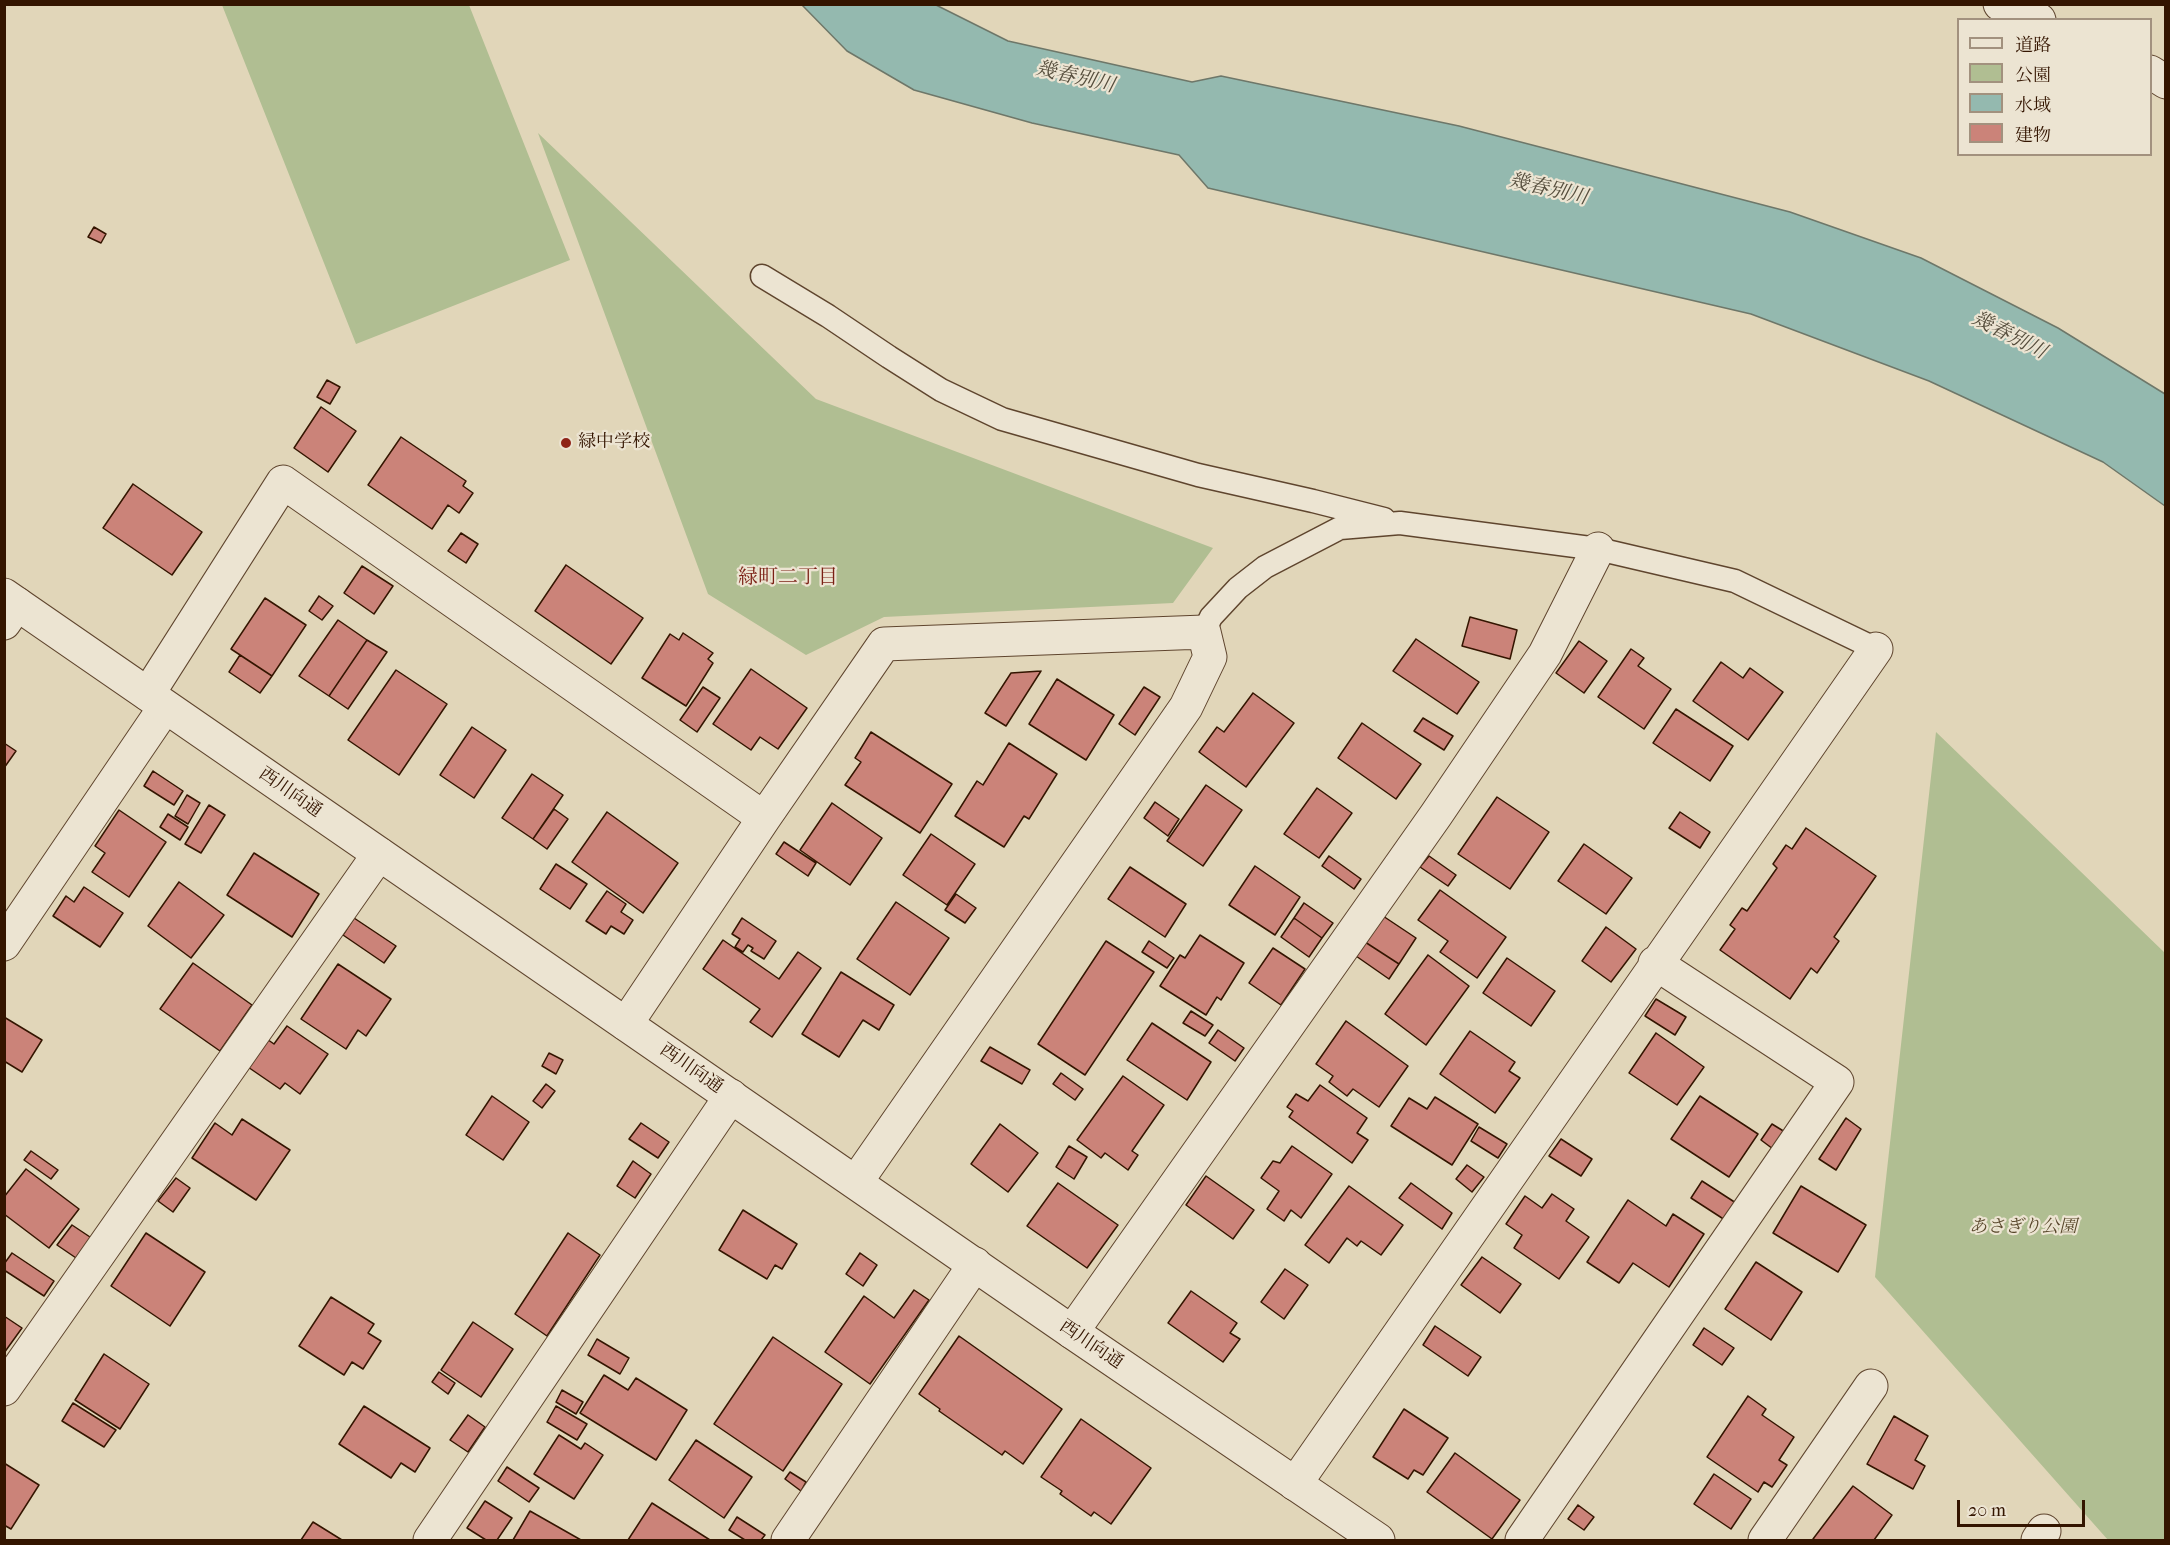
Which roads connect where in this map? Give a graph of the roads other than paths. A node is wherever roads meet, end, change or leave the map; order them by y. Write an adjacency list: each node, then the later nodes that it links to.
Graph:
1 (2000, 4): 2 (street)
2 (2035, 18)
3 (2152, 73): 4 (street)
4 (2166, 82)
5 (762, 276): 6 (lane)
6 (1400, 523): 7 (lane); 9 (lane)
7 (1598, 549): 10 (lane); 20 (street)
8 (9, 607): 11 (street, 西川向通)
9 (1204, 632): 12 (street); 18 (street)
10 (1876, 649): 15 (street)
11 (156, 700): 12 (street); 13 (street, 西川向通); 14 (street)
12 (764, 818): 16 (street)
13 (379, 854): 16 (street, 西川向通); 22 (street)
14 (4, 944)
15 (1655, 963): 23 (street); 27 (street)
16 (626, 1024): 17 (street, 西川向通)
17 (731, 1096): 18 (street, 西川向通); 24 (street)
18 (856, 1182): 19 (street, 西川向通)
19 (975, 1264): 20 (street, 西川向通); 25 (street)
20 (1072, 1332): 23 (street, 西川向通)
21 (1870, 1386): 28 (street)
22 (4, 1389)
23 (1295, 1484): 26 (street, 西川向通)
24 (430, 1540)
25 (788, 1540)
26 (1378, 1540)
27 (1522, 1540)
28 (1765, 1540)

